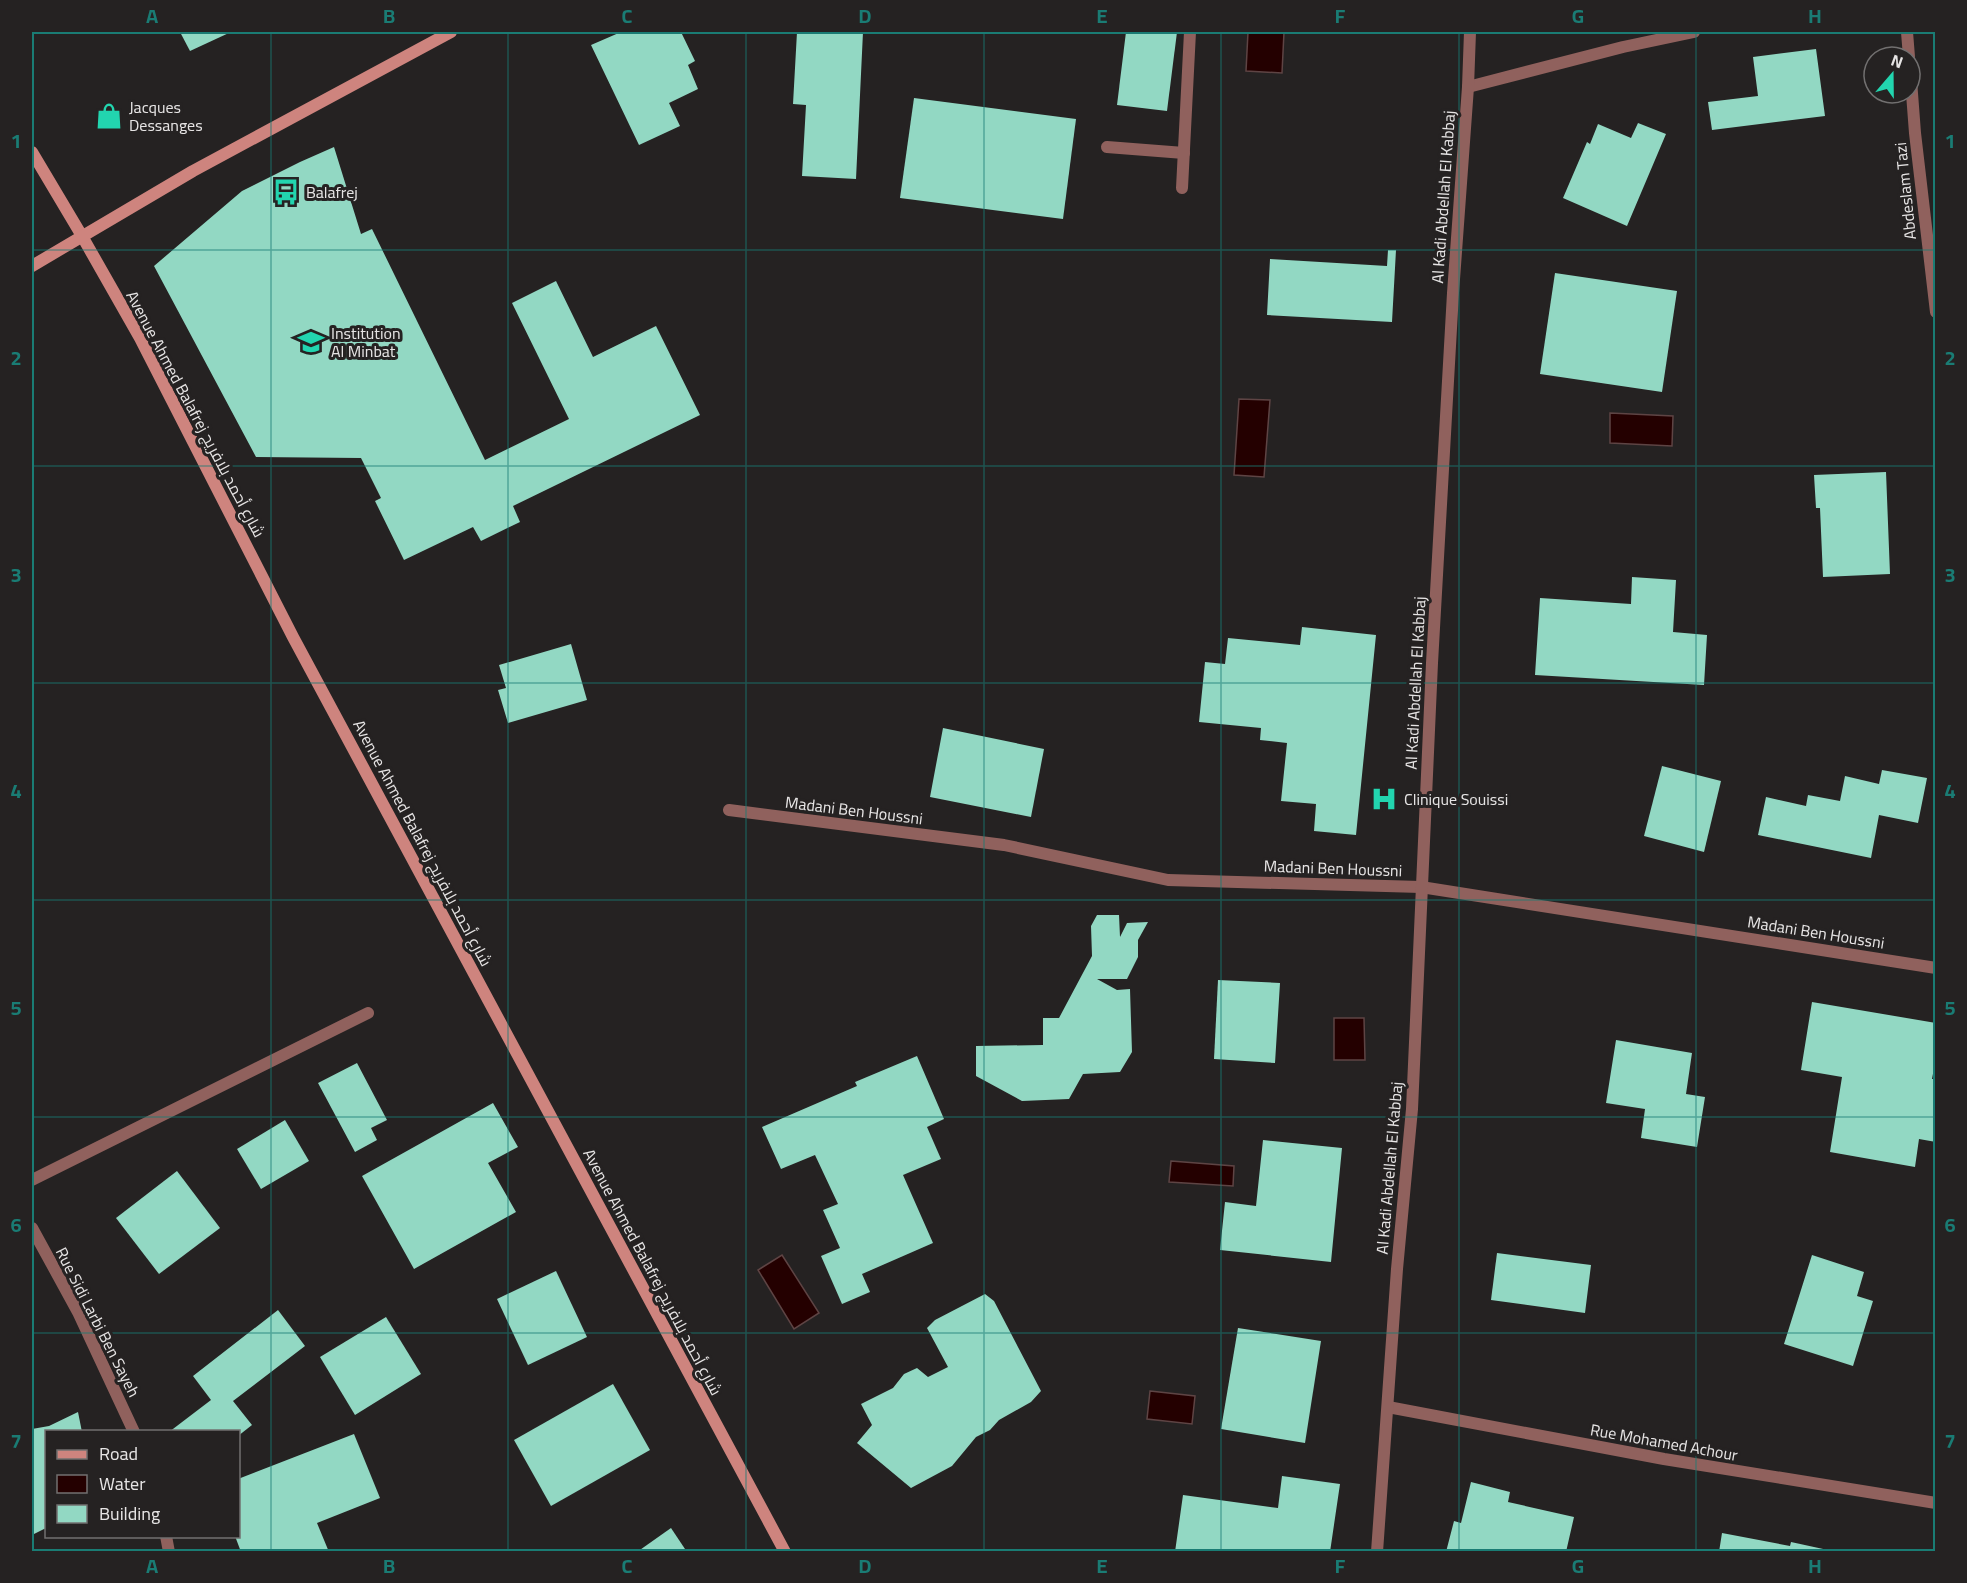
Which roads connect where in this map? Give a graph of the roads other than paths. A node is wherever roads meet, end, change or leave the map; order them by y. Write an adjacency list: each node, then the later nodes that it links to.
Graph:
1 (451, 32): 11 (main road)
2 (1190, 32): 9 (street)
3 (1470, 32): 5 (street, Al Kadi Abdellah El Kabbaj)
4 (1694, 32): 5 (street)
5 (1468, 87): 15 (street, Al Kadi Abdellah El Kabbaj)
6 (1913, 105): 13 (street, Abdeslam Tazi)
7 (1107, 147): 9 (street)
8 (32, 152): 11 (main road, Avenue Ahmed Balafrej شارع أحمد بلافريج)
9 (1184, 153): 10 (street)
10 (1182, 188)
11 (82, 236): 12 (main road); 23 (main road, Avenue Ahmed Balafrej شارع أحمد بلافريج)
12 (32, 266)
13 (1935, 312)
14 (729, 810): 15 (street, Madani Ben Houssni)
15 (1422, 887): 16 (street, Madani Ben Houssni); 20 (street, Al Kadi Abdellah El Kabbaj)
16 (1935, 968)
17 (368, 1013): 18 (street)
18 (32, 1180)
19 (32, 1228): 21 (street, Rue Sidi Larbi Ben Sayeh)
20 (1388, 1407): 22 (street, Rue Mohamed Achour); 24 (street, Al Kadi Abdellah El Kabbaj)
21 (134, 1430)
22 (1935, 1503)
23 (785, 1551)
24 (1377, 1551)

